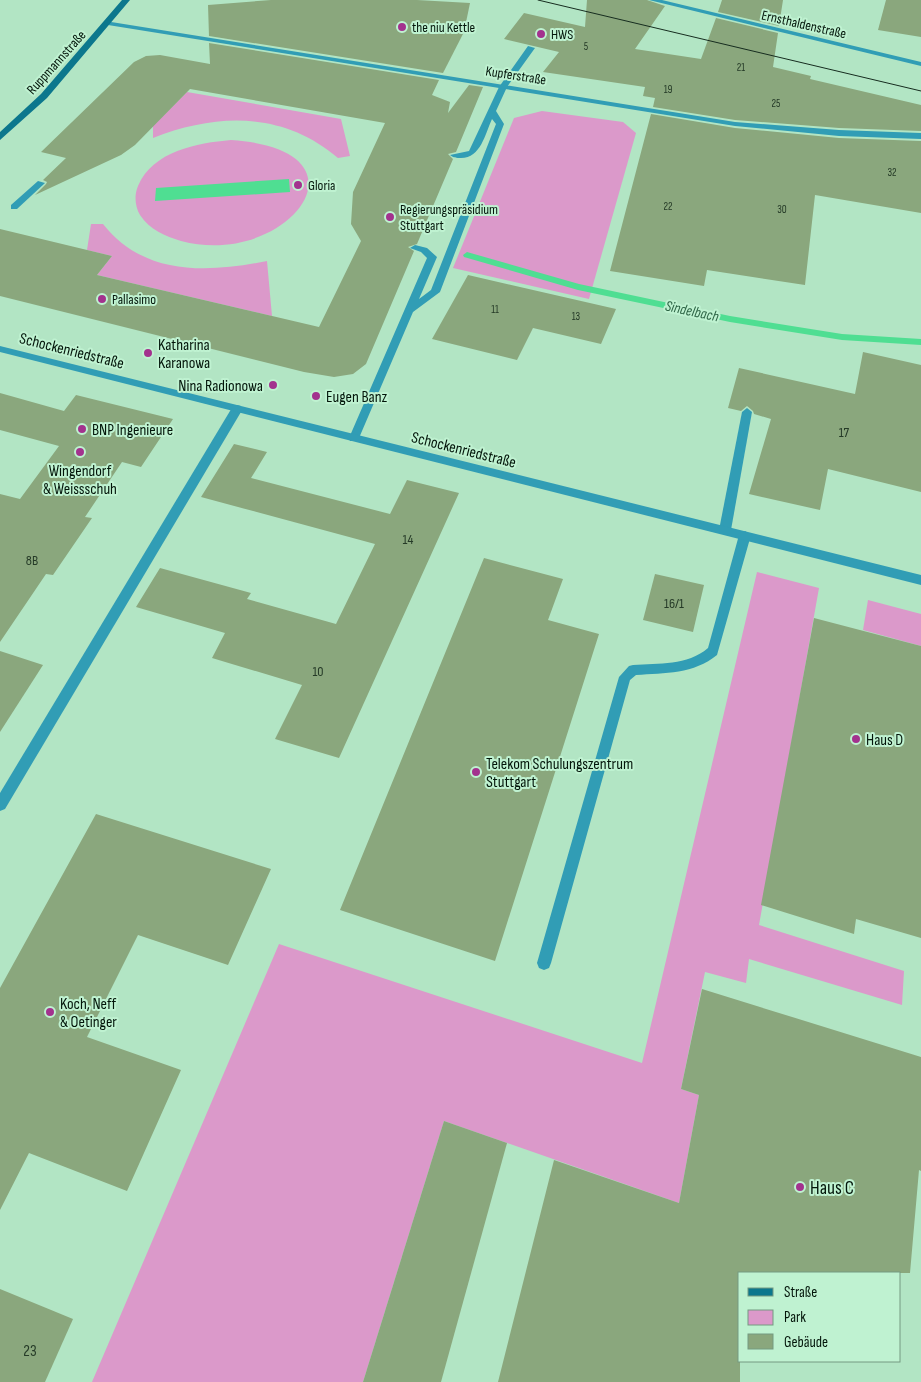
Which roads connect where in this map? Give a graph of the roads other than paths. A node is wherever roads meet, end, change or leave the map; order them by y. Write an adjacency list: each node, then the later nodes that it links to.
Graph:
1 (126, 0): 3 (street, Ruppmannstraße)
2 (653, 0): 5 (street, Ernsthaldenstraße)
3 (108, 23): 6 (street, Kupferstraße); 9 (street, Ruppmannstraße)
4 (531, 48): 6 (street)
5 (921, 64)
6 (503, 87): 7 (street); 8 (street, Kupferstraße)
7 (492, 110): 10 (street); 14 (street)
8 (921, 136)
9 (0, 137)
10 (454, 155)
11 (41, 182): 12 (street)
12 (14, 207)
13 (415, 248): 14 (street)
14 (409, 310): 18 (street)
15 (0, 349): 16 (street, Schockenriedstraße)
16 (237, 409): 18 (street, Schockenriedstraße); 22 (street)
17 (746, 412): 19 (street)
18 (354, 438): 19 (street, Schockenriedstraße)
19 (725, 530): 20 (street, Schockenriedstraße)
20 (745, 536): 21 (street, Schockenriedstraße); 23 (street)
21 (921, 580)
22 (0, 805)
23 (544, 963)

